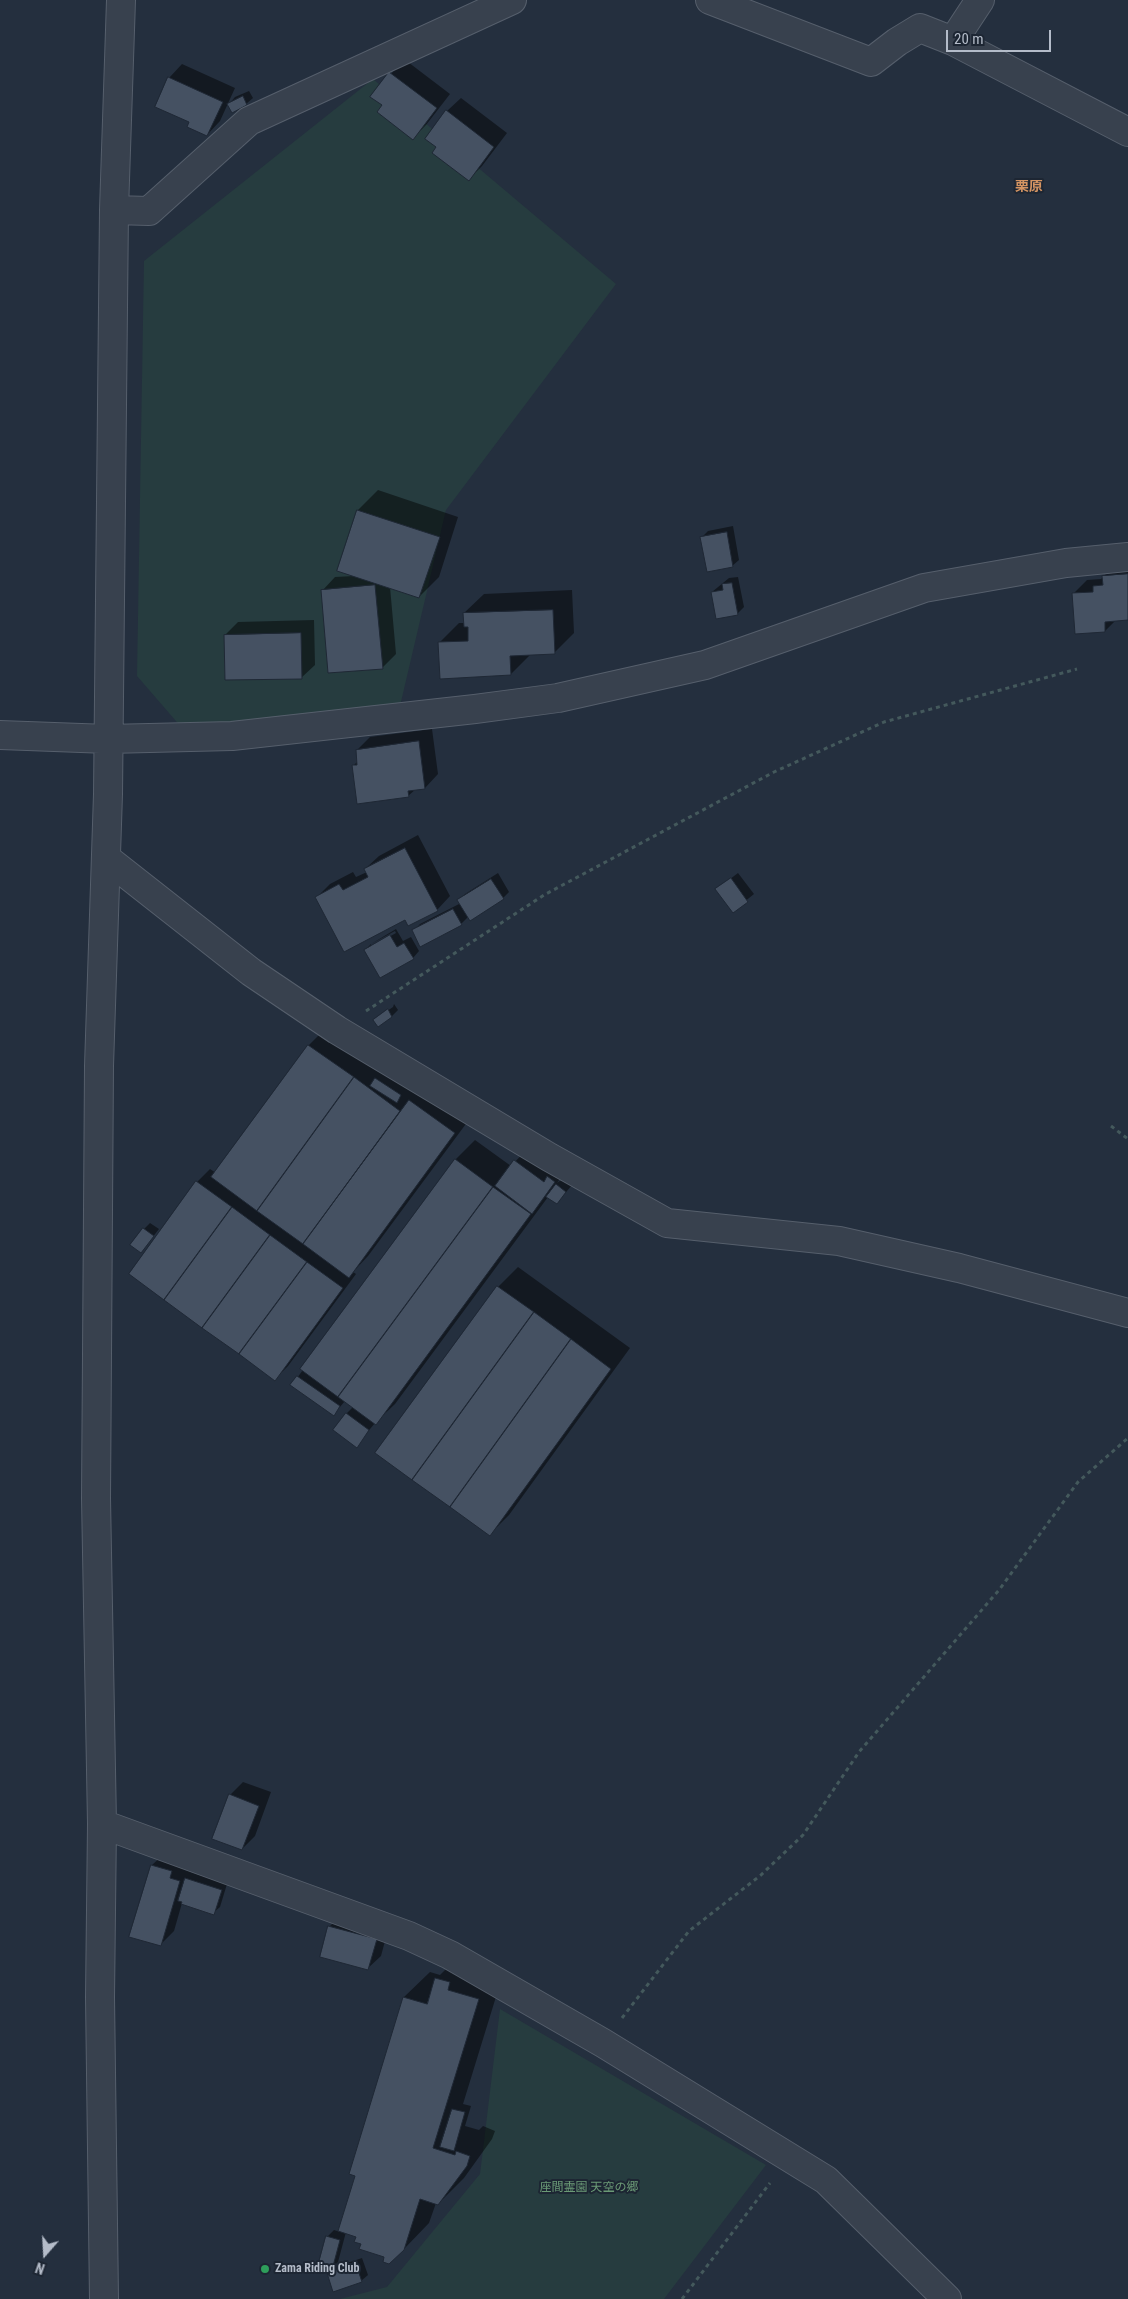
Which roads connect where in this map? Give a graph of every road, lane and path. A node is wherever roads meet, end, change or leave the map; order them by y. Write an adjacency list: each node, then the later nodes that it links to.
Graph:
1 (121, 0): 7 (street)
2 (512, 0): 7 (street)
3 (710, 0): 5 (street)
4 (980, 0): 5 (street)
5 (953, 41): 6 (street)
6 (1128, 132)
7 (114, 210): 11 (street)
8 (1128, 557): 11 (street)
9 (1078, 669): 13 (path)
10 (0, 735): 11 (street)
11 (108, 739): 12 (street)
12 (106, 858): 13 (street); 18 (street)
13 (337, 1030): 16 (street)
14 (1111, 1126): 15 (path)
15 (1128, 1139)
16 (1128, 1313)
17 (1128, 1438): 19 (path)
18 (102, 1824): 19 (street); 21 (street)
19 (603, 2043): 20 (street)
20 (790, 2157): 22 (path); 23 (street)
21 (104, 2299)
22 (682, 2299)
23 (947, 2299)

